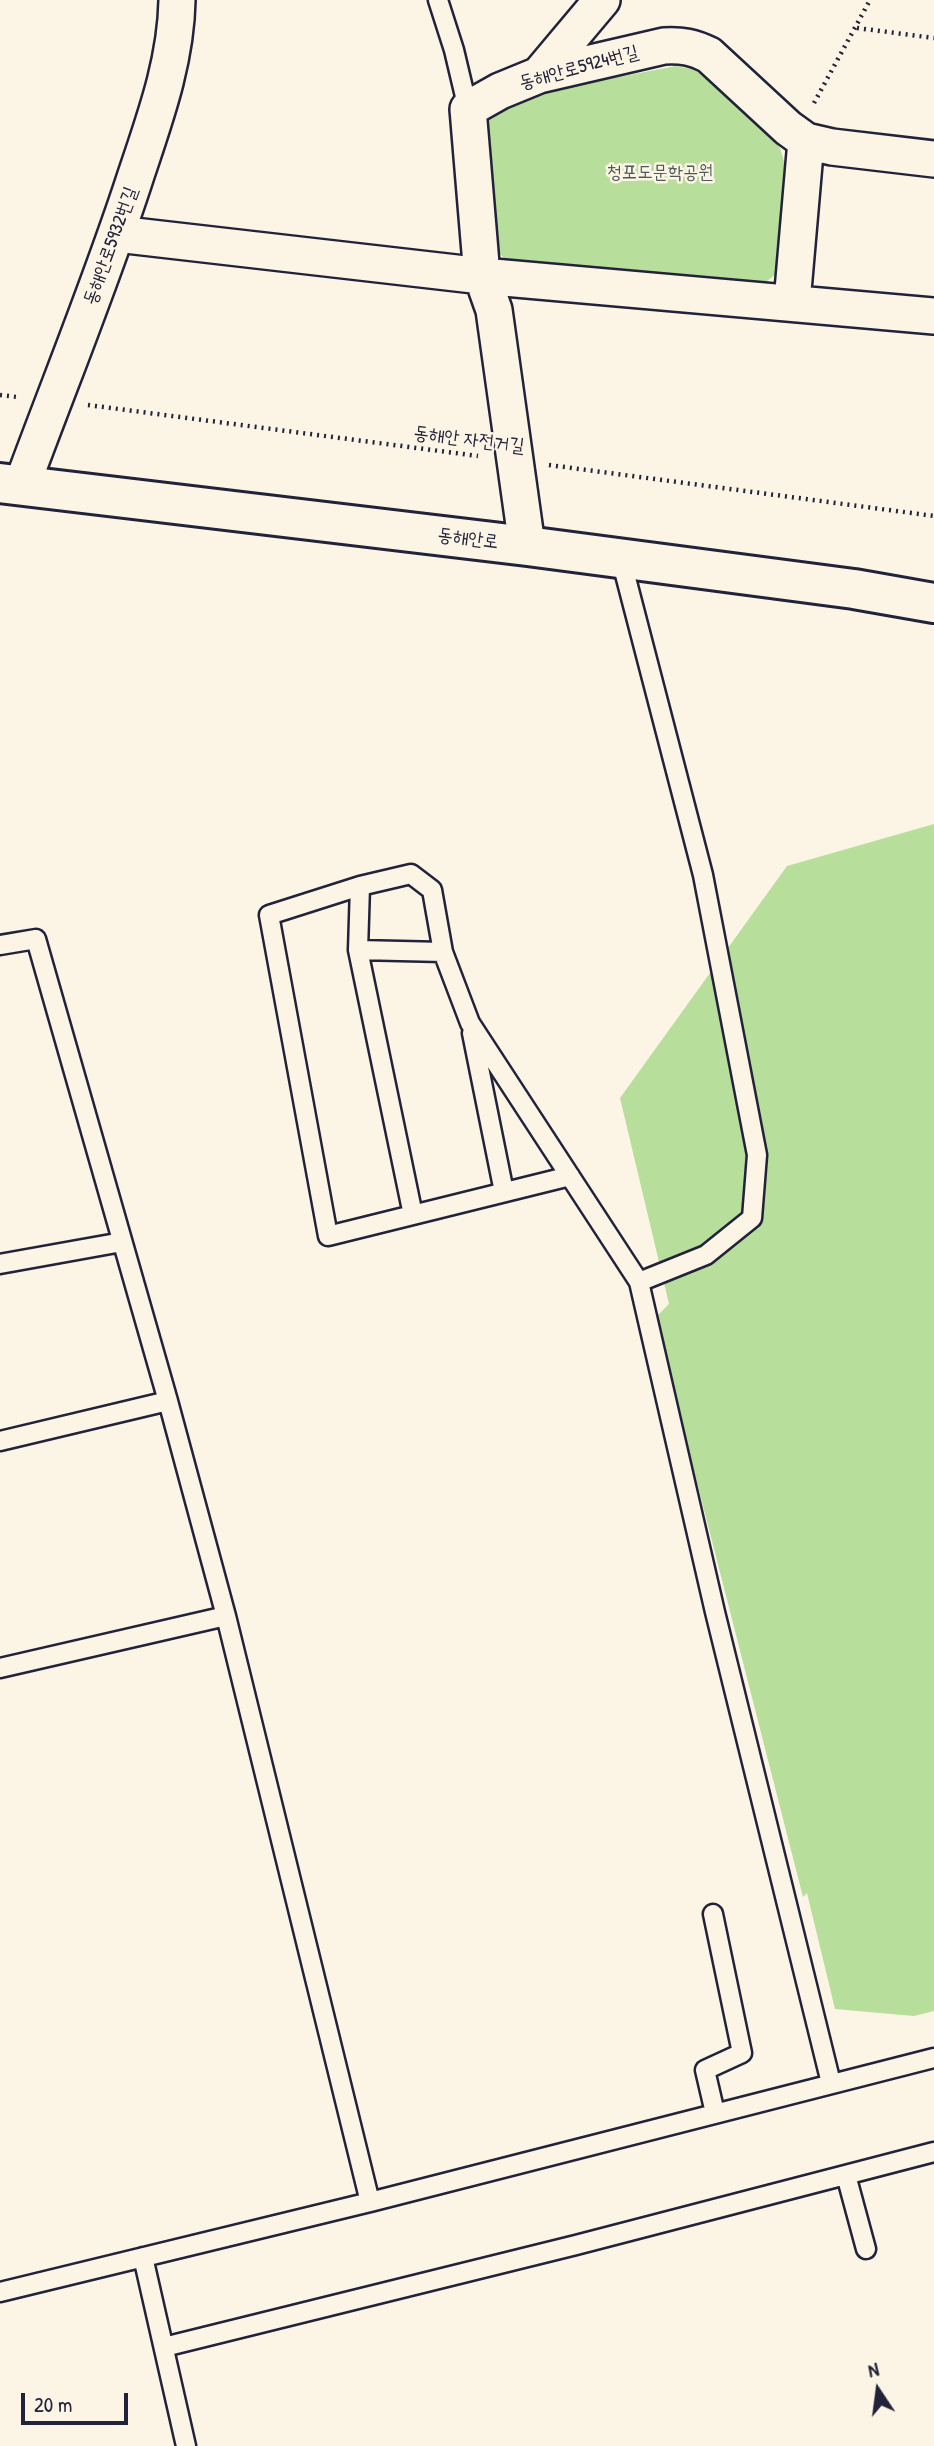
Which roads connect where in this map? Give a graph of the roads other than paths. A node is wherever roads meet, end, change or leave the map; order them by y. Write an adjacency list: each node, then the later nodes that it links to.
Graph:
1 (177, 0): 8 (street, 동해안로5932번길)
2 (438, 0): 5 (lane)
3 (601, 0): 4 (street)
4 (539, 75): 5 (street, 동해안로5924번길); 6 (street, 동해안로5924번길)
5 (468, 109): 9 (street)
6 (801, 138): 7 (street, 동해안로5924번길); 10 (street)
7 (934, 159)
8 (117, 234): 9 (street); 12 (street, 동해안로5932번길)
9 (482, 276): 10 (street); 13 (street)
10 (792, 302): 11 (street)
11 (934, 316)
12 (11, 484): 13 (main road, 동해안로)
13 (527, 546): 14 (main road, 동해안로)
14 (621, 559): 15 (main road, 동해안로); 26 (lane)
15 (934, 603)
16 (360, 886): 18 (lane); 19 (lane); 23 (lane)
17 (0, 945): 24 (lane)
18 (358, 950): 19 (lane); 23 (lane)
19 (443, 952): 20 (lane)
20 (470, 1023): 21 (lane); 22 (lane)
21 (569, 1176): 22 (lane); 26 (lane)
22 (504, 1192): 23 (lane)
23 (413, 1215)
24 (122, 1242): 25 (lane); 27 (lane)
25 (0, 1264)
26 (639, 1282): 33 (lane)
27 (168, 1401): 28 (lane); 29 (lane)
28 (0, 1441)
29 (226, 1616): 30 (lane); 37 (lane)
30 (0, 1668)
31 (713, 1914): 34 (lane)
32 (934, 2059): 33 (lane)
33 (831, 2083): 34 (lane)
34 (715, 2113): 37 (lane)
35 (934, 2152): 36 (lane)
36 (846, 2175): 38 (lane); 41 (lane)
37 (370, 2202): 39 (lane)
38 (866, 2249)
39 (143, 2257): 40 (lane); 41 (lane)
40 (0, 2292)
41 (164, 2347): 42 (lane)
42 (186, 2446)

